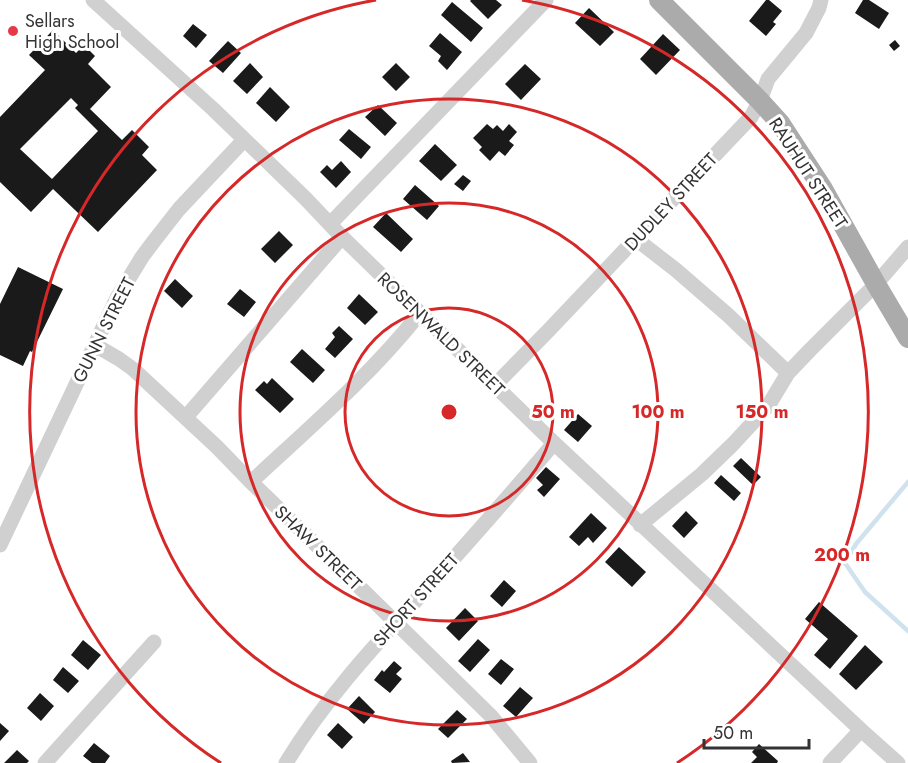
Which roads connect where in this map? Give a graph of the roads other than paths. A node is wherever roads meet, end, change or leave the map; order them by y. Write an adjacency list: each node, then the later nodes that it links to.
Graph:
1 (93, 0): 6 (street, ROSENWALD STREET)
2 (546, 0): 7 (street)
3 (659, 0): 5 (main road, RAUHUT STREET)
4 (821, 0): 5 (street, DUDLEY STREET)
5 (760, 101): 9 (street, DUDLEY STREET); 11 (main road, RAUHUT STREET)
6 (244, 140): 7 (street, ROSENWALD STREET); 14 (street, GUNN STREET)
7 (330, 224): 8 (street, ROSENWALD STREET)
8 (342, 237): 12 (street, ROSENWALD STREET); 17 (street)
9 (636, 239): 15 (street); 16 (street, DUDLEY STREET)
10 (908, 247): 11 (street)
11 (876, 284): 13 (main road, RAUHUT STREET); 15 (street)
12 (420, 314): 16 (street, ROSENWALD STREET); 19 (street)
13 (908, 338)
14 (95, 345): 17 (street, SHAW STREET); 21 (street, GUNN STREET)
15 (788, 373): 20 (street)
16 (495, 385): 18 (street, ROSENWALD STREET)
17 (186, 417): 19 (street, SHAW STREET)
18 (554, 443): 20 (street, ROSENWALD STREET); 22 (street, SHORT STREET)
19 (250, 482): 22 (street, SHAW STREET)
20 (640, 525): 24 (street, ROSENWALD STREET)
21 (0, 544)
22 (395, 622): 26 (street, SHORT STREET); 27 (street, SHAW STREET)
23 (154, 642): 25 (street)
24 (861, 730): 28 (street); 29 (street, ROSENWALD STREET)
25 (45, 763)
26 (286, 763)
27 (530, 763)
28 (830, 763)
29 (898, 763)

